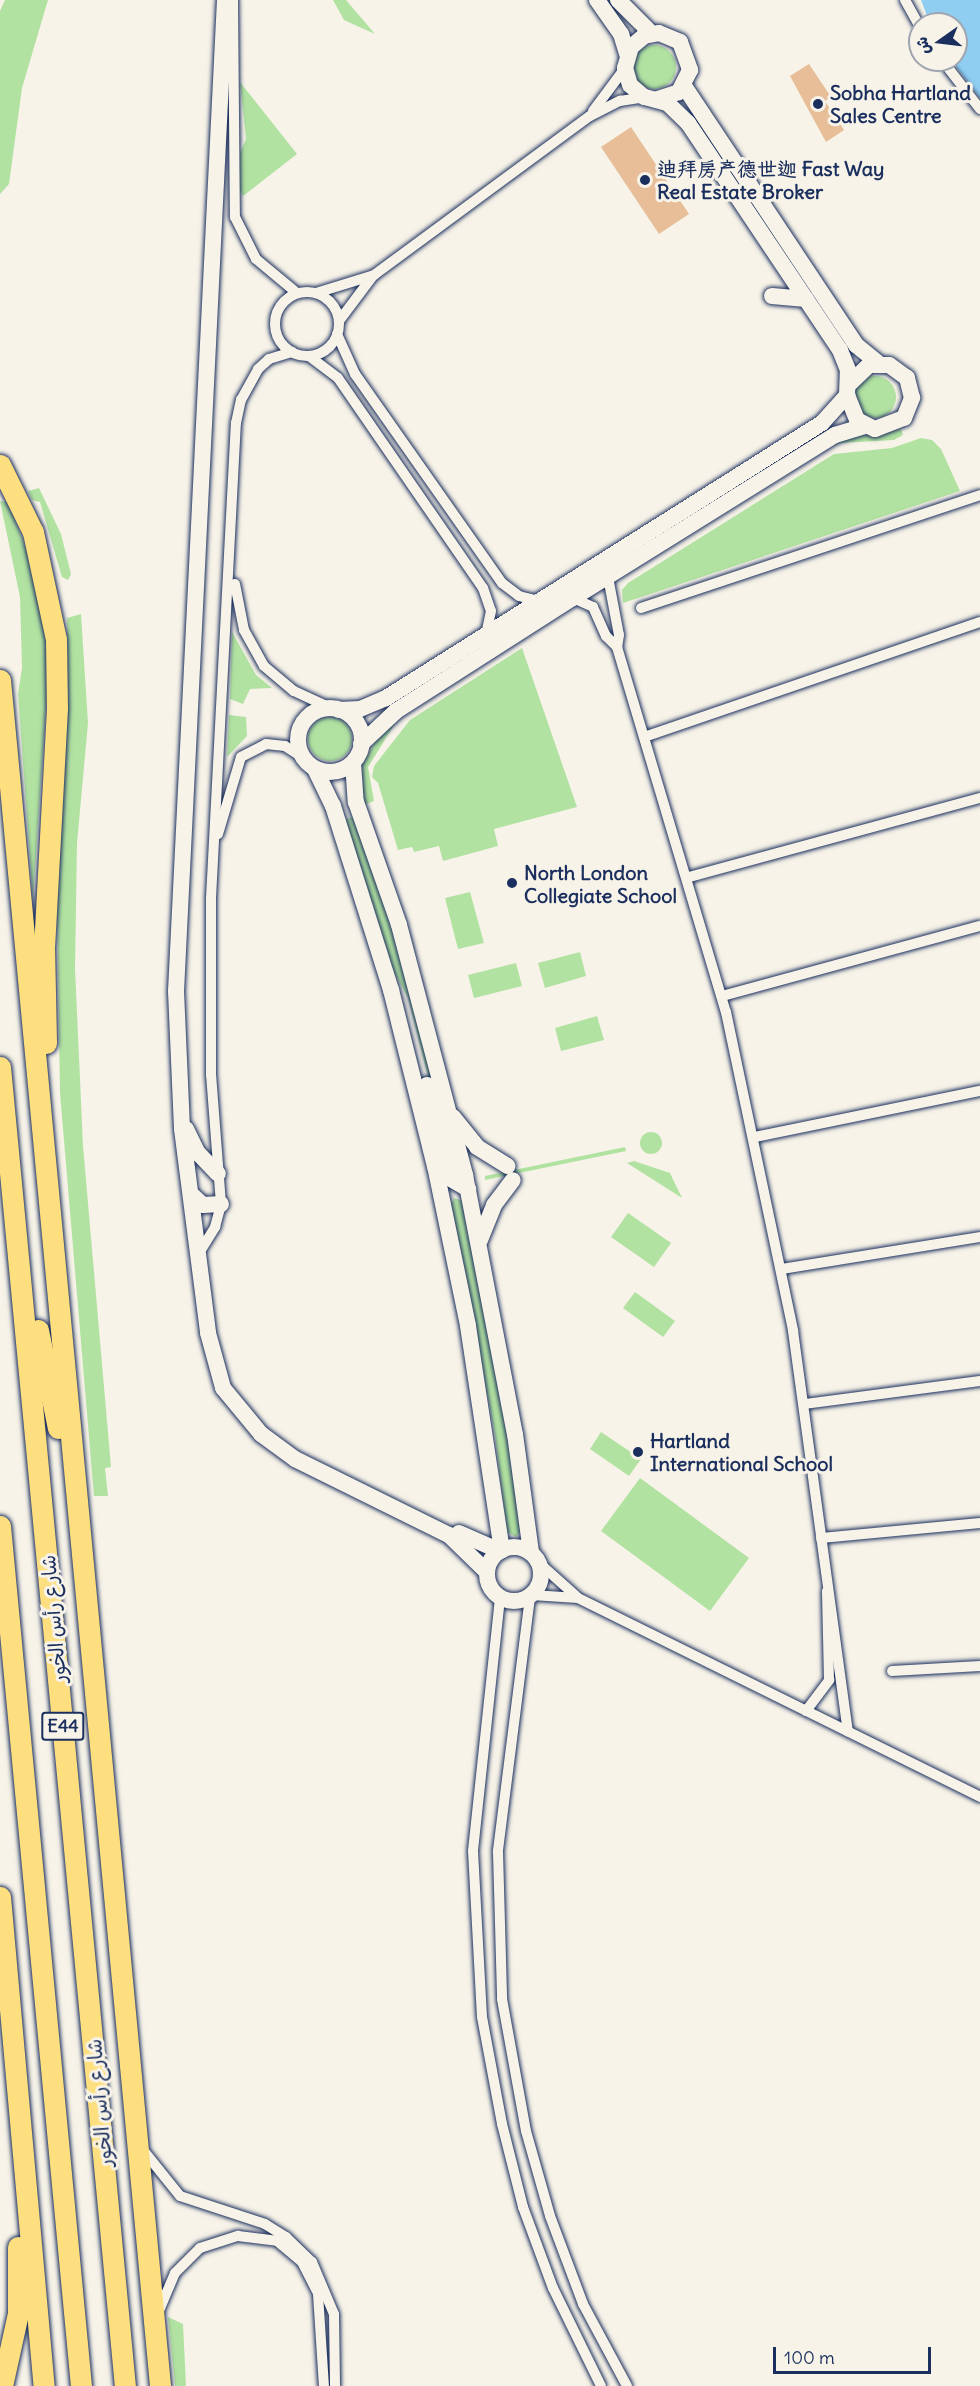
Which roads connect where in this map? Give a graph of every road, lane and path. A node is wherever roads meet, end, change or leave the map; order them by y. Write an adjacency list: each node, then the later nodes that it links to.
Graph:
1 (225, 0): 51 (street)
2 (233, 0): 13 (street)
3 (597, 0): 6 (street)
4 (618, 0): 5 (street)
5 (652, 34): 6 (street); 8 (street)
6 (626, 61): 9 (street); 11 (street)
7 (951, 72): 10 (street)
8 (684, 86): 9 (street); 21 (street)
9 (651, 98): 11 (street); 16 (street)
10 (980, 109)
11 (590, 117): 12 (street)
12 (374, 274): 14 (street); 17 (street)
13 (297, 293): 14 (street); 19 (street)
14 (316, 293): 17 (street)
15 (772, 296): 16 (street)
16 (806, 299): 22 (street)
17 (339, 321): 18 (street)
18 (337, 334): 20 (street); 31 (street)
19 (292, 352): 20 (street); 28 (street)
20 (309, 356): 34 (street)
21 (878, 363): 22 (street); 23 (street)
22 (848, 390): 23 (street); 31 (street)
23 (864, 426): 29 (street)
24 (0, 465): 52 (highway)
25 (980, 490): 27 (street)
26 (980, 495): 27 (street)
27 (949, 503): 32 (street)
28 (232, 562): 37 (street); 44 (street)
29 (608, 578): 30 (street); 35 (street)
30 (573, 598): 35 (street); 39 (street)
31 (539, 601): 34 (street)
32 (641, 608)
33 (980, 622): 38 (street)
34 (486, 634): 37 (street)
35 (617, 648): 38 (street)
36 (0, 680): 52 (highway)
37 (335, 709): 39 (street); 40 (street)
38 (647, 736): 45 (street)
39 (361, 744): 41 (street)
40 (302, 757): 42 (street); 44 (street)
41 (352, 763): 42 (street); 50 (street)
42 (315, 769): 55 (street)
43 (980, 798): 45 (street)
44 (215, 840): 54 (street)
45 (689, 877): 47 (street)
46 (980, 926): 47 (street)
47 (722, 996): 53 (street)
48 (0, 1067): 58 (highway, شارع رأس الخور / E44)
49 (980, 1091): 53 (street)
50 (447, 1108): 55 (street); 60 (street)
51 (181, 1117): 54 (street); 56 (street)
52 (40, 1125): 68 (highway)
53 (755, 1137): 62 (street)
54 (218, 1174): 57 (street)
55 (453, 1184): 60 (street); 70 (street)
56 (191, 1194): 57 (street); 61 (street)
57 (221, 1204): 61 (street)
58 (17, 1230): 68 (highway); 89 (highway, شارع رأس الخور / E44)
59 (980, 1237): 62 (street)
60 (479, 1244): 71 (street)
61 (199, 1252): 63 (street)
62 (782, 1269): 65 (street)
63 (220, 1377): 70 (street); 72 (street)
64 (980, 1381): 65 (street)
65 (805, 1404): 69 (street)
66 (980, 1523): 69 (street)
67 (0, 1526): 88 (highway, E44)
68 (81, 1534): 84 (highway)
69 (821, 1538): 73 (street)
70 (501, 1550): 71 (street); 72 (street)
71 (534, 1557): 74 (street); 76 (street)
72 (487, 1572): 75 (street)
73 (827, 1588): 79 (street); 80 (street)
74 (531, 1596): 75 (street); 76 (street); 94 (street)
75 (500, 1598): 93 (street)
76 (578, 1598): 79 (street)
77 (980, 1666): 78 (street)
78 (892, 1671)
79 (806, 1711): 80 (street)
80 (848, 1731): 81 (street)
81 (980, 1797)
82 (0, 1897): 83 (highway)
83 (20, 2116): 86 (highway); 87 (highway)
84 (138, 2143): 85 (highway); 92 (street)
85 (154, 2325): 90 (highway); 91 (street)
86 (2, 2386)
87 (44, 2386)
88 (81, 2386)
89 (125, 2386)
90 (160, 2386)
91 (324, 2386)
92 (335, 2386)
93 (601, 2386)
94 (627, 2386)

